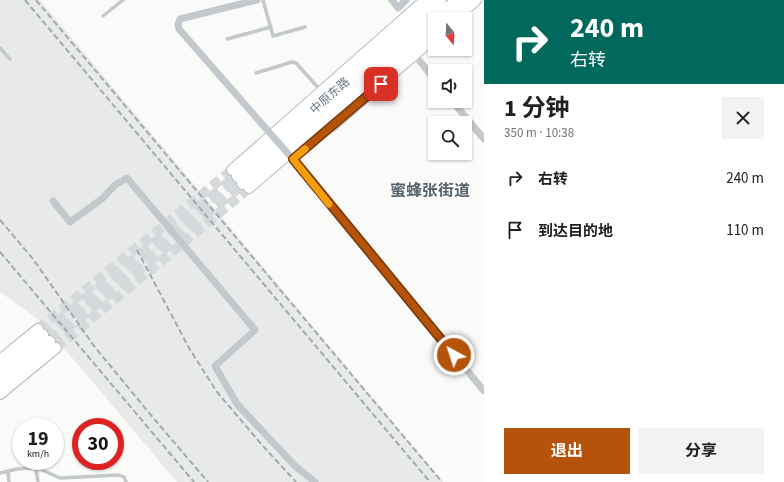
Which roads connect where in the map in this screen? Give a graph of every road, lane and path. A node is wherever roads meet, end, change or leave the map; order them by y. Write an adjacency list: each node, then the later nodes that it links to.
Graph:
1 (123, 0): 14 (lane)
2 (257, 0): 29 (street, bridge)
3 (263, 0): 16 (lane)
4 (392, 0): 5 (street)
5 (406, 0)
6 (425, 0): 26 (street)
7 (440, 0): 30 (main road, 中原东路)
8 (458, 0): 11 (main road, 中原东路)
9 (468, 0): 12 (street)
10 (476, 0): 13 (street)
11 (443, 12)
12 (453, 12)
13 (463, 12)
14 (103, 16)
15 (428, 25): 30 (main road, 中原东路)
16 (270, 27): 17 (lane); 19 (lane)
17 (305, 27)
18 (428, 33): 30 (street)
19 (227, 39)
20 (428, 43): 22 (street)
21 (0, 48): 23 (lane)
22 (415, 55): 24 (street); 29 (street)
23 (10, 59)
24 (428, 71)
25 (256, 74): 26 (lane)
26 (322, 92): 30 (street)
27 (458, 108): 28 (street)
28 (484, 139)
29 (292, 158): 36 (street)
30 (240, 179)
31 (53, 201): 46 (street)
32 (46, 339): 33 (street); 34 (main road); 35 (main road); 37 (street)
33 (0, 360)
34 (0, 372)
35 (0, 384)
36 (484, 391)
37 (0, 394)
38 (19, 470): 41 (lane)
39 (36, 470): 44 (lane)
40 (42, 470): 45 (lane)
41 (8, 472): 42 (lane); 43 (lane)
42 (0, 473)
43 (10, 482)
44 (38, 482)
45 (126, 482)
46 (315, 482)

